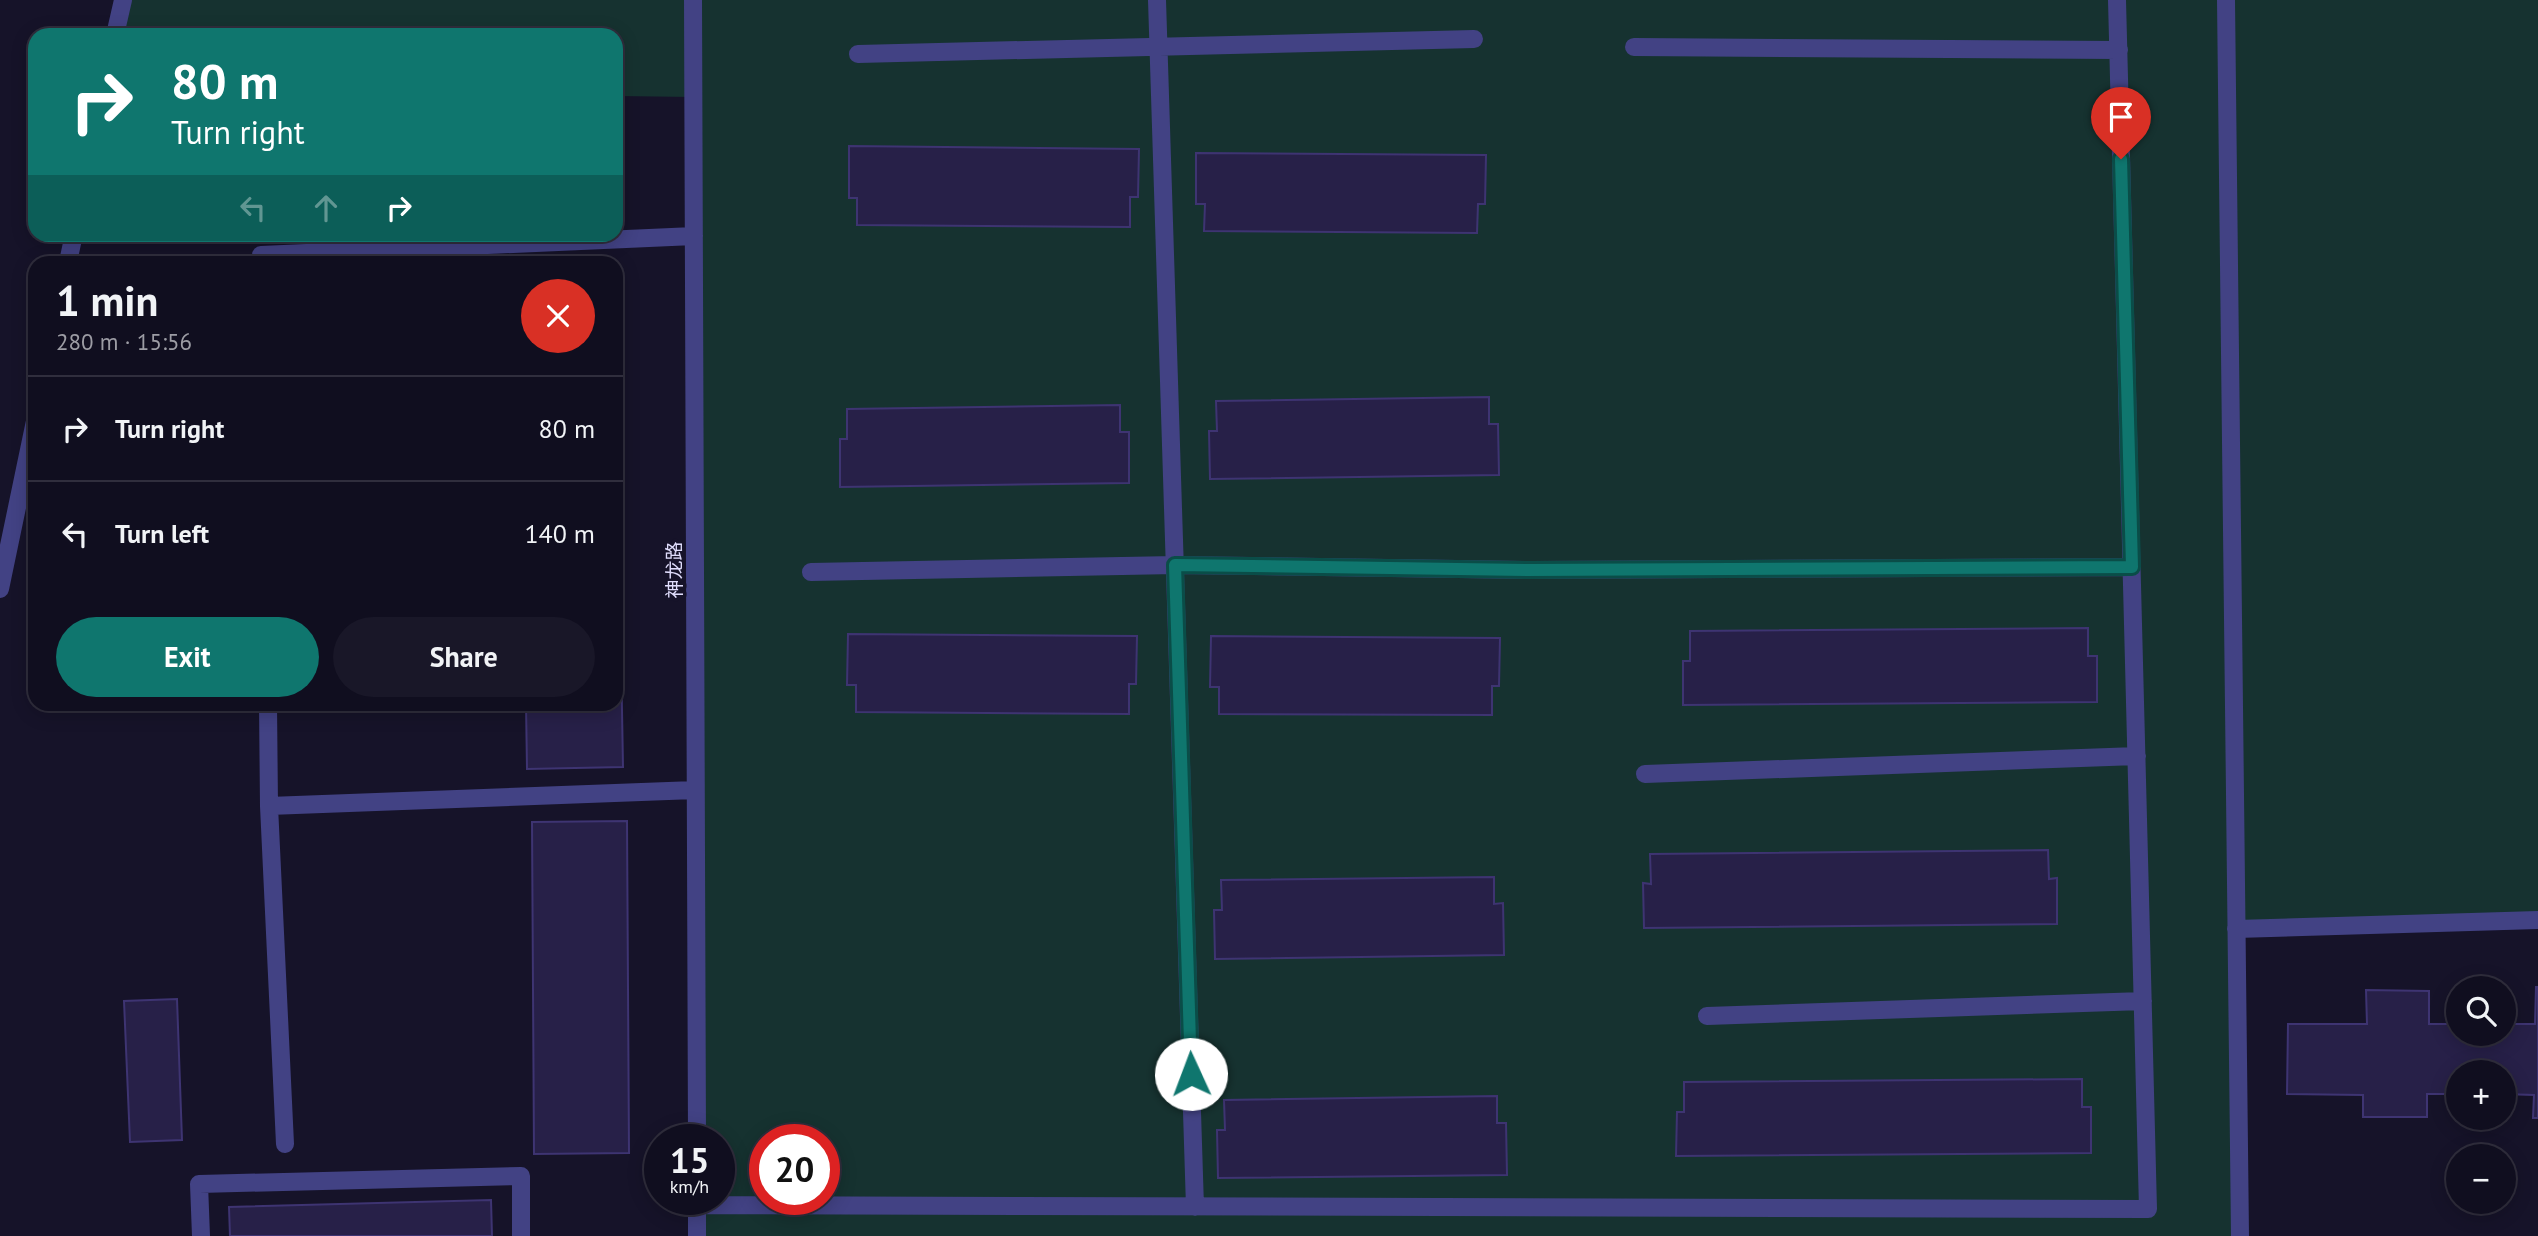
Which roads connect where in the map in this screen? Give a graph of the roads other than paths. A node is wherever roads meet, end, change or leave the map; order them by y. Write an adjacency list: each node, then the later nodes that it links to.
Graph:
1 (123, 0): 6 (street)
2 (693, 0): 12 (street, 神龙路)
3 (1157, 0): 8 (street)
4 (2117, 0): 10 (street)
5 (2226, 0): 27 (street)
6 (117, 28)
7 (1474, 39): 8 (street)
8 (1158, 45): 11 (street); 17 (street)
9 (1634, 47): 10 (street)
10 (2119, 50): 18 (street)
11 (858, 54)
12 (694, 236): 13 (street); 24 (street, 神龙路)
13 (623, 239)
14 (557, 242): 15 (street)
15 (261, 256)
16 (28, 455): 20 (street)
17 (1175, 565): 18 (street); 19 (street); 33 (street)
18 (2132, 567): 22 (street)
19 (811, 572)
20 (0, 589)
21 (268, 711): 25 (street)
22 (2137, 756): 23 (street); 28 (street)
23 (1645, 774)
24 (695, 790): 25 (street); 30 (street, 神龙路)
25 (269, 806): 31 (street)
26 (2538, 920): 27 (street)
27 (2236, 929): 38 (street)
28 (2143, 1001): 29 (street); 33 (street)
29 (1707, 1016)
30 (697, 1124)
31 (285, 1144)
32 (735, 1202): 33 (street)
33 (1195, 1207)
34 (697, 1215): 37 (street)
35 (201, 1236): 36 (street)
36 (520, 1236)
37 (697, 1236)
38 (2240, 1236)

